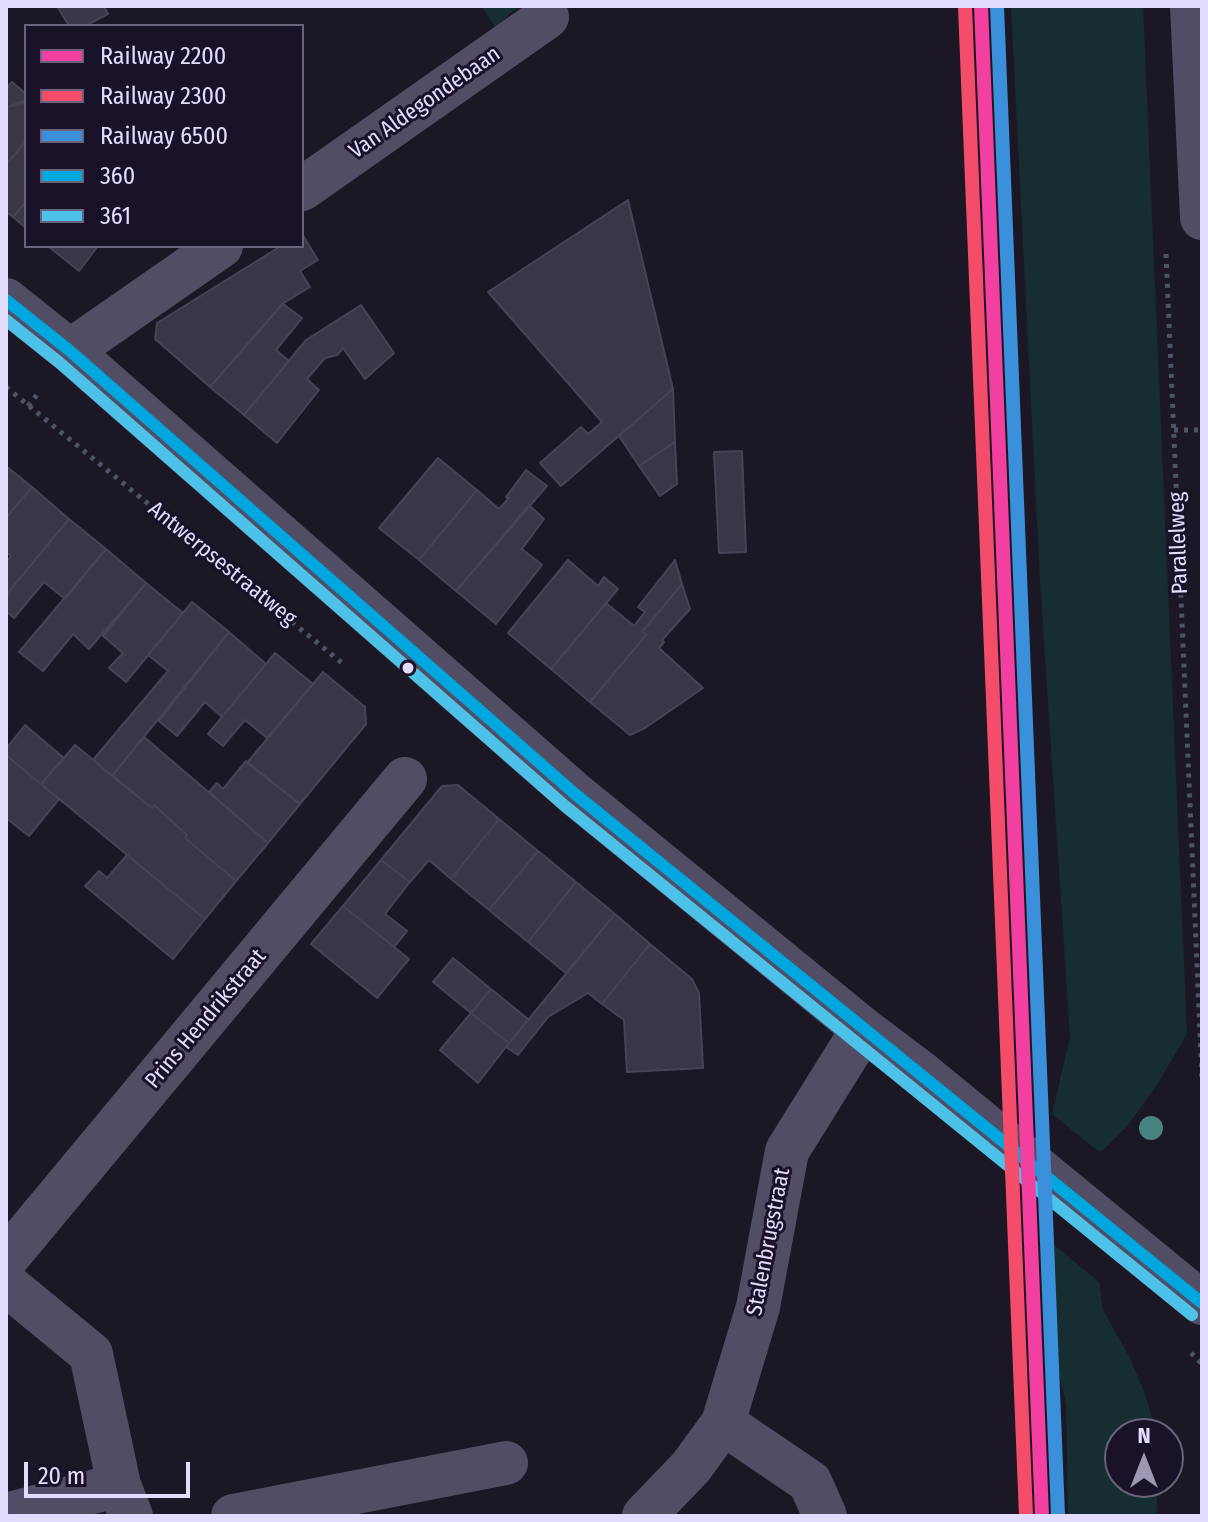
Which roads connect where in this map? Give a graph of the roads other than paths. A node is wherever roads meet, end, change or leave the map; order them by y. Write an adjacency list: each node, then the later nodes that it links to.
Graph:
1 (1192, 6): 4 (street)
2 (547, 17): 3 (street, Van Aldegondebaan)
3 (304, 188)
4 (1202, 218)
5 (218, 248): 7 (street)
6 (6, 300): 7 (street)
7 (70, 351): 9 (street)
8 (405, 779): 10 (street, Prins Hendrikstraat)
9 (863, 1029): 12 (street); 13 (street, Stalenbrugstraat)
10 (6, 1259)
11 (6, 1284): 15 (street)
12 (1202, 1303)
13 (723, 1423): 18 (street, Stalenbrugstraat); 19 (street)
14 (506, 1463): 17 (street)
15 (125, 1500): 16 (street)
16 (6, 1515)
17 (233, 1516)
18 (644, 1516)
19 (825, 1516)

